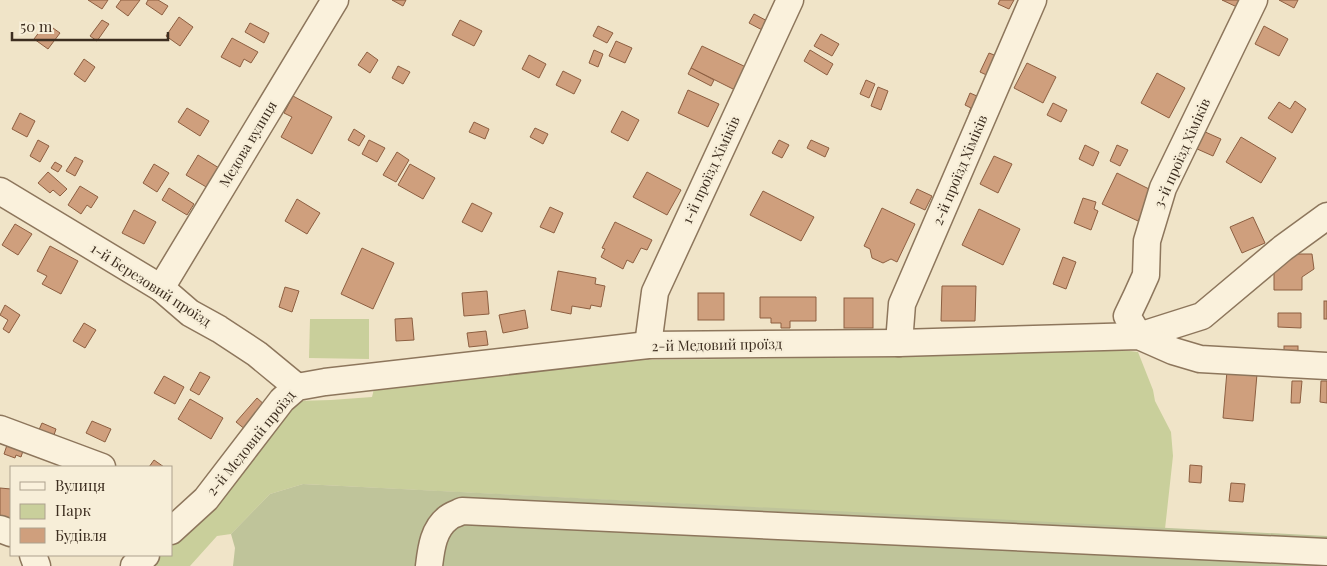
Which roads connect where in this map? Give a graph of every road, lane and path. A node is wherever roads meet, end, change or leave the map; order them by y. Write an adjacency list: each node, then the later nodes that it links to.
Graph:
1 (335, 0): 7 (street, Медова вулиця)
2 (790, 0): 10 (street, 1-й проїзд Хіміків)
3 (1033, 0): 9 (street, 2-й проїзд Хіміків)
4 (1254, 0): 8 (street, 3-й проїзд Хіміків)
5 (0, 191): 7 (street, 1-й Березовий проїзд)
6 (1327, 216): 8 (street)
7 (161, 288): 12 (street, 1-й Березовий проїзд)
8 (1139, 336): 9 (street, 2-й Медовий проїзд); 11 (street, 2-й Медовий проїзд)
9 (899, 343): 10 (street, 2-й Медовий проїзд)
10 (648, 345): 12 (street, 2-й Медовий проїзд)
11 (1327, 366)
12 (297, 387): 15 (street, 2-й Медовий проїзд)
13 (0, 429): 14 (street)
14 (99, 466)
15 (172, 530)
16 (1327, 552): 18 (street)
17 (145, 556): 19 (street)
18 (1163, 556): 20 (street)
19 (134, 566)
20 (429, 566)

